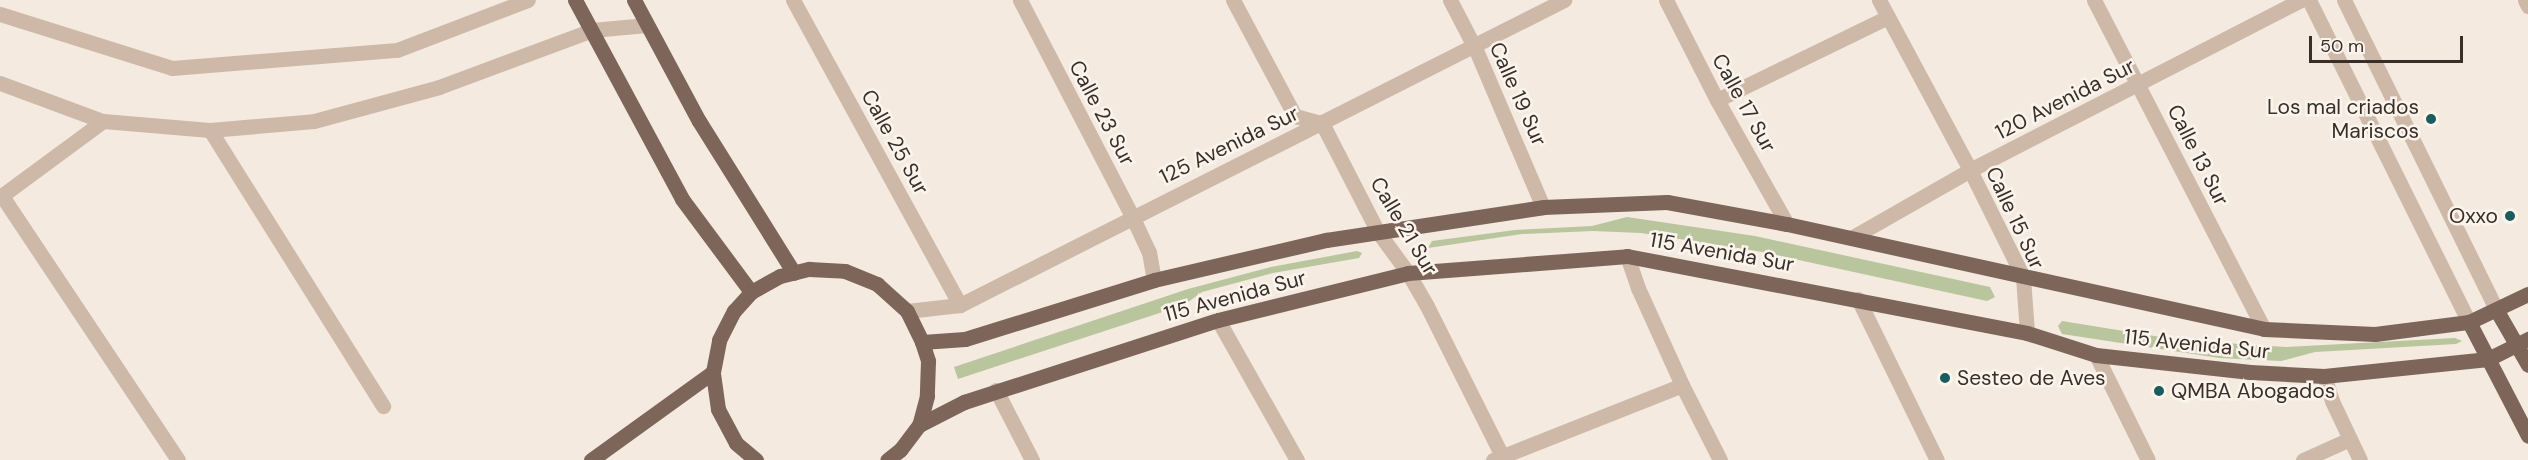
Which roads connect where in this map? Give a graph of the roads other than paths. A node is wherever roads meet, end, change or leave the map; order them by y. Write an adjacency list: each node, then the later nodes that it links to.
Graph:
1 (528, 0): 17 (street)
2 (575, 0): 20 (main road)
3 (634, 0): 19 (main road)
4 (793, 0): 43 (street, Calle 25 Sur)
5 (1020, 0): 31 (street, Calle 23 Sur)
6 (1233, 0): 26 (street)
7 (1450, 0): 21 (street, Calle 19 Sur)
8 (1564, 0): 21 (street, 125 Avenida Sur)
9 (1666, 0): 24 (street, Calle 17 Sur)
10 (1879, 0): 18 (street, Calle 15 Sur)
11 (2094, 0): 23 (street, Calle 13 Sur)
12 (2301, 0): 23 (street, 120 Avenida Sur)
13 (2309, 0): 47 (street)
14 (2344, 0): 45 (street)
15 (2525, 0): 16 (street)
16 (2528, 6)
17 (0, 14)
18 (1888, 17): 24 (street); 28 (street, Calle 15 Sur)
19 (647, 25): 20 (street); 36 (main road)
20 (592, 30): 27 (street); 40 (main road)
21 (1473, 45): 26 (street, 125 Avenida Sur); 30 (street, Calle 19 Sur)
22 (0, 83): 25 (street)
23 (2139, 85): 28 (street, 120 Avenida Sur); 48 (street, Calle 13 Sur)
24 (1717, 100): 32 (street, Calle 17 Sur)
25 (103, 121): 27 (street); 29 (street)
26 (1322, 123): 31 (street, 125 Avenida Sur); 33 (street, Calle 21 Sur)
27 (210, 130): 59 (street)
28 (1970, 170): 34 (street, 120 Avenida Sur); 38 (street, Calle 15 Sur)
29 (1, 197): 64 (street)
30 (1543, 207): 32 (main road, 115 Avenida Sur); 33 (main road, 115 Avenida Sur)
31 (1132, 216): 39 (street, Calle 23 Sur); 43 (street, 125 Avenida Sur)
32 (1787, 224): 34 (main road, 115 Avenida Sur)
33 (1378, 232): 37 (street, Calle 21 Sur); 39 (main road, 115 Avenida Sur)
34 (1851, 238): 38 (main road, 115 Avenida Sur)
35 (1627, 256): 37 (main road, 115 Avenida Sur); 42 (main road, 115 Avenida Sur); 57 (street)
36 (794, 273): 40 (main road); 44 (main road)
37 (1408, 273): 46 (main road, 115 Avenida Sur); 63 (street, Calle 21 Sur)
38 (2023, 277): 48 (main road, 115 Avenida Sur); 49 (street, Calle 15 Sur)
39 (1154, 280): 51 (main road, 115 Avenida Sur)
40 (751, 292): 55 (main road)
41 (2528, 294): 45 (main road, 115 Avenida Sur)
42 (1858, 299): 49 (main road, 115 Avenida Sur); 71 (street)
43 (960, 305): 44 (street, 125 Avenida Sur)
44 (907, 311): 51 (main road)
45 (2497, 311): 47 (main road, 115 Avenida Sur); 50 (main road)
46 (1218, 320): 58 (main road, 115 Avenida Sur); 69 (street)
47 (2469, 322): 48 (main road, 115 Avenida Sur); 53 (main road)
48 (2264, 329)
49 (2027, 333): 52 (main road, 115 Avenida Sur)
50 (2523, 341): 53 (main road, 115 Avenida Sur); 54 (main road)
51 (922, 342): 60 (main road)
52 (2096, 355): 56 (main road, 115 Avenida Sur); 72 (street)
53 (2488, 359): 56 (main road, 115 Avenida Sur); 61 (main road)
54 (2528, 365)
55 (713, 372): 65 (main road); 66 (main road)
56 (2324, 376): 62 (street)
57 (1682, 385): 63 (street); 70 (street)
58 (996, 390): 60 (main road, 115 Avenida Sur); 68 (street)
59 (383, 406)
60 (919, 425): 67 (main road)
61 (2528, 436)
62 (2350, 439): 73 (street); 74 (street)
63 (1499, 459)
64 (178, 460)
65 (591, 460)
66 (756, 460)
67 (887, 460)
68 (1032, 460)
69 (1297, 460)
70 (1720, 460)
71 (1937, 460)
72 (2148, 460)
73 (2304, 460)
74 (2360, 460)

